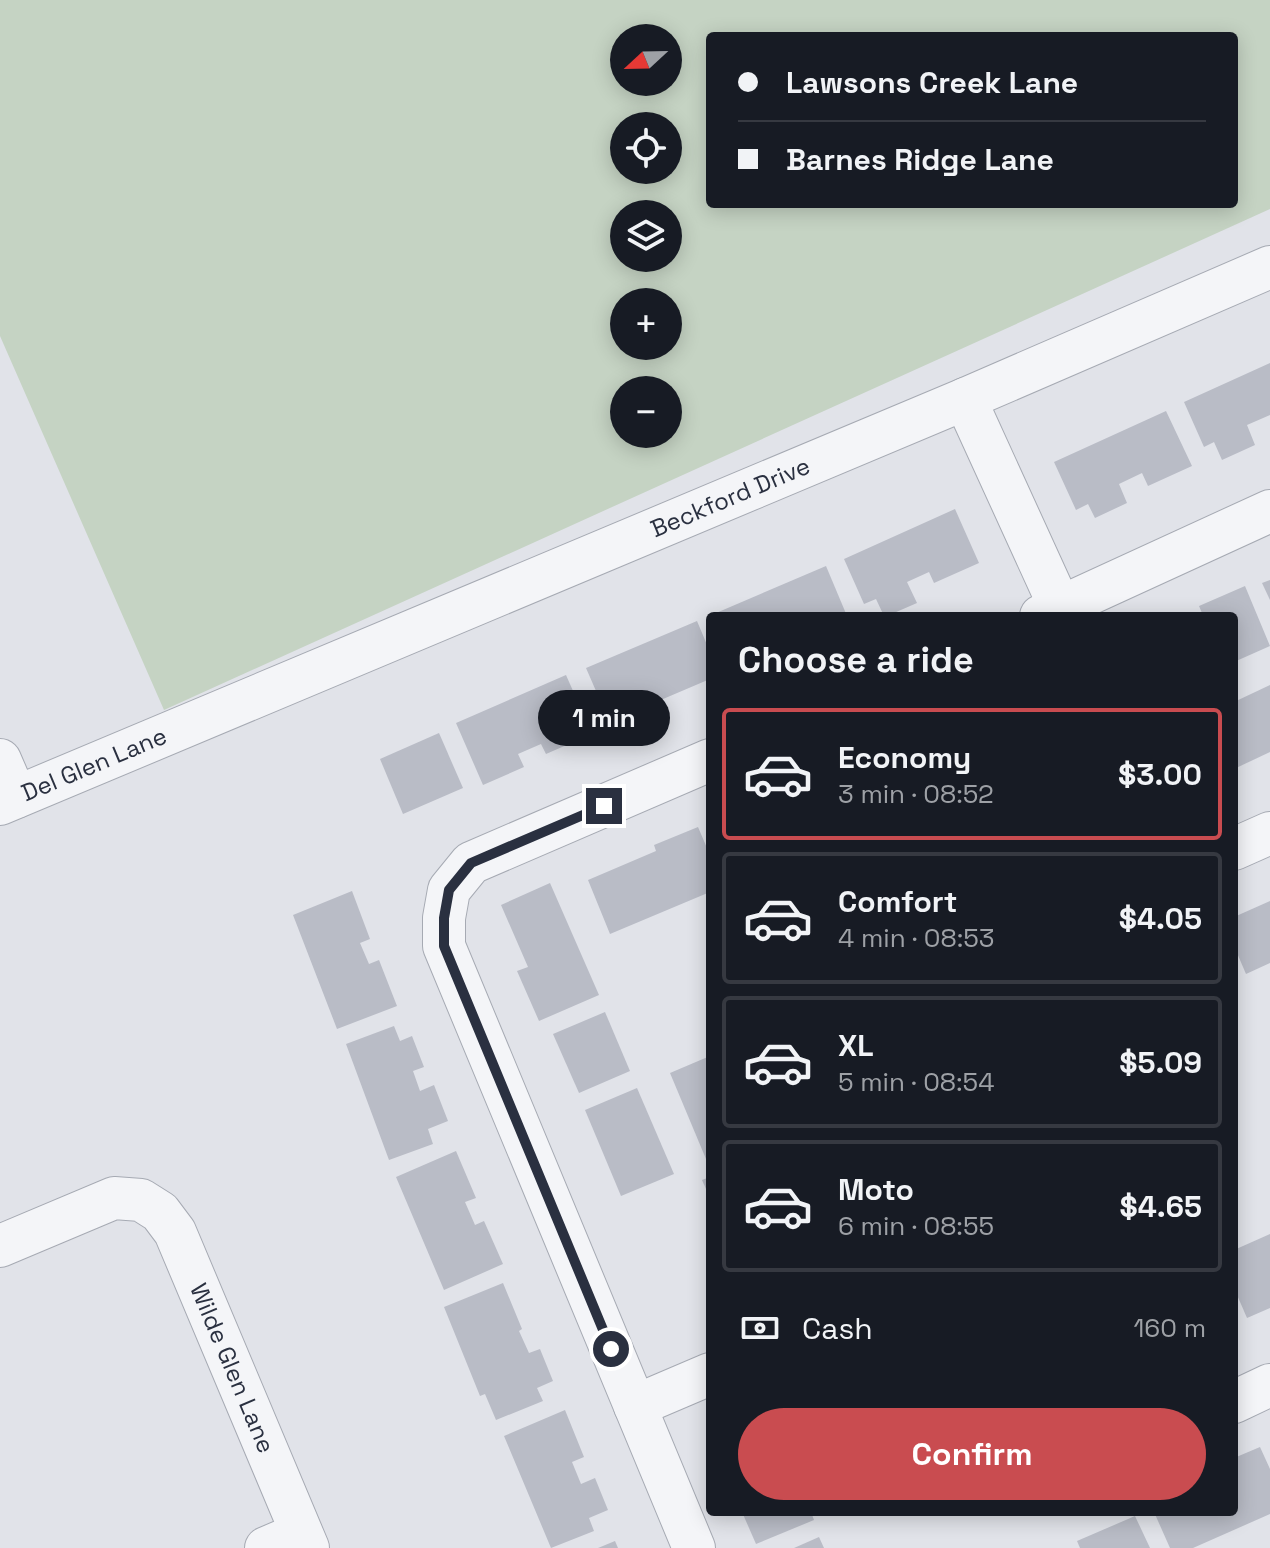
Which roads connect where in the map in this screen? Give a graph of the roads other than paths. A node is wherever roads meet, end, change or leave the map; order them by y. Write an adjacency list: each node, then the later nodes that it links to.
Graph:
1 (1270, 267): 2 (street, Beckford Drive)
2 (965, 399): 4 (street); 6 (street, Beckford Drive)
3 (1270, 511): 5 (street)
4 (1055, 612)
5 (1057, 612)
6 (190, 725): 8 (street, Del Glen Lane)
7 (706, 762): 15 (street)
8 (5, 787)
9 (1270, 833): 10 (street)
10 (1238, 847)
11 (0, 1246): 16 (street, Wilde Glen Lane)
12 (706, 1376): 15 (street)
13 (1270, 1385): 14 (street)
14 (1238, 1400)
15 (635, 1406): 17 (street)
16 (292, 1543)
17 (694, 1548)

